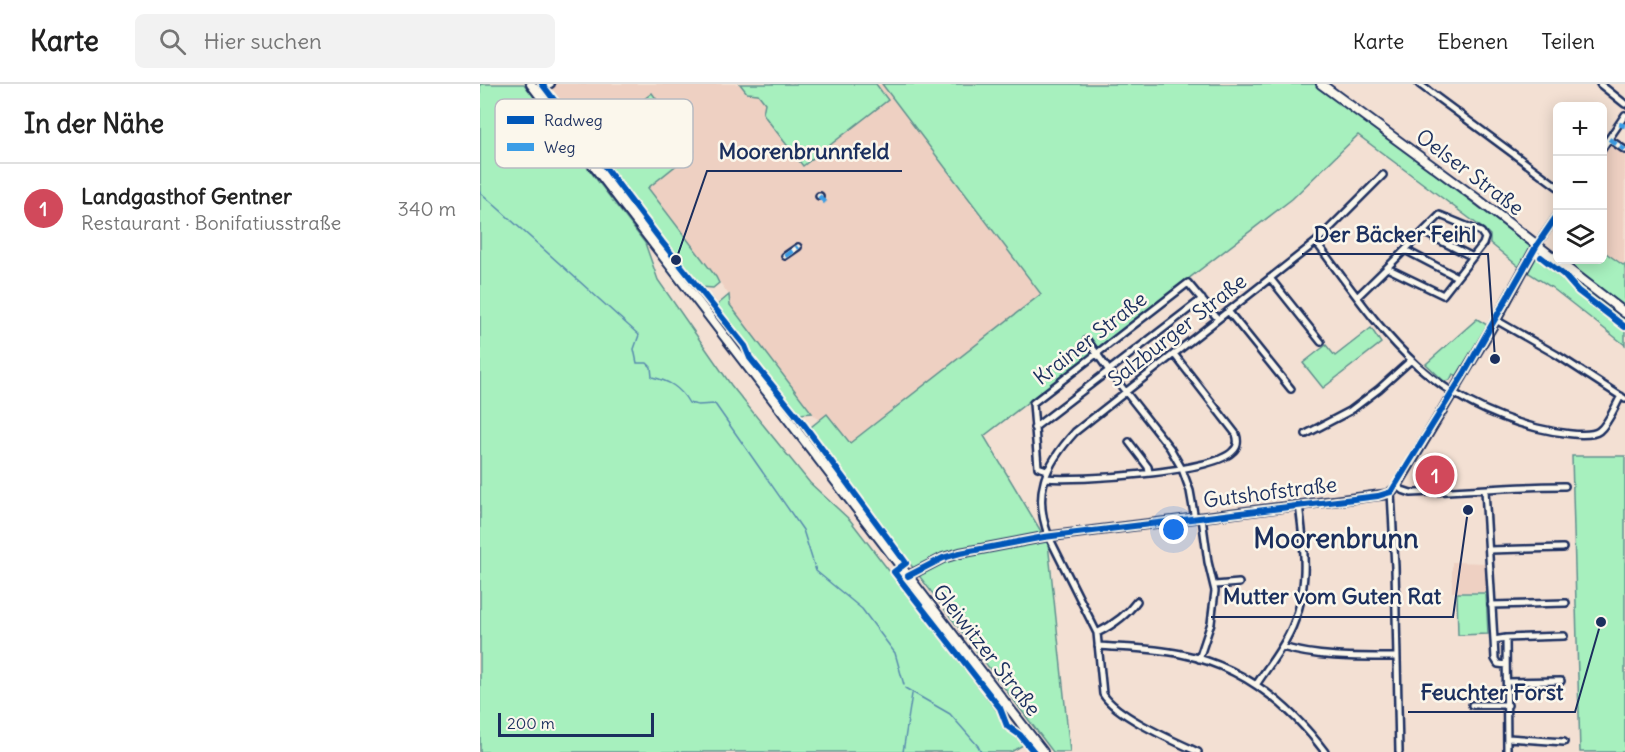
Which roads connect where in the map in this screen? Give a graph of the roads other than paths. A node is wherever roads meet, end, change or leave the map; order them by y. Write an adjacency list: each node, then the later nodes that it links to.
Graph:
1 (531, 84): 6 (main road, Gleiwitzer Straße)
2 (551, 84): 6 (street)
3 (1321, 84): 20 (main road, Oelser Straße)
4 (1419, 84): 16 (street)
5 (1600, 84): 8 (street)
6 (538, 93): 7 (main road, Gleiwitzer Straße)
7 (543, 99)
8 (1625, 105)
9 (1625, 115): 10 (street)
10 (1622, 125): 11 (street)
11 (1609, 140): 12 (street); 13 (street)
12 (1607, 143)
13 (1625, 150)
14 (595, 168): 59 (main road, Gleiwitzer Straße)
15 (1383, 175): 19 (street, Salzburger Straße)
16 (1553, 184)
17 (1553, 220): 20 (street)
18 (1423, 232): 22 (street); 24 (street); 24 (street)
19 (1316, 242): 27 (street, Salzburger Straße); 28 (street)
20 (1537, 245): 31 (main road, Oelser Straße); 33 (main road)
21 (798, 247): 23 (street)
22 (1405, 250): 25 (street); 26 (street)
23 (785, 256)
24 (1473, 257): 26 (street)
25 (1387, 268): 26 (street); 28 (street)
26 (1457, 277)
27 (1270, 278): 30 (street, Salzburger Straße); 35 (street)
28 (1357, 297): 38 (street)
29 (1202, 299): 32 (street, Krainer Straße); 36 (street, Krainer Straße); 39 (street)
30 (1228, 311): 32 (street, Salzburger Straße); 40 (street)
31 (1625, 313)
32 (1218, 319): 37 (street, Salzburger Straße)
33 (1496, 320): 42 (main road); 43 (street)
34 (1087, 340): 36 (street)
35 (1321, 342)
36 (1096, 353): 39 (street); 44 (street, Krainer Straße)
37 (1174, 354): 41 (street, Salzburger Straße); 47 (street)
38 (1410, 361): 42 (street); 45 (street)
39 (1110, 372): 41 (street); 44 (street)
40 (1291, 389)
41 (1126, 391): 47 (street); 48 (street, Salzburger Straße)
42 (1452, 393): 43 (street); 52 (main road)
43 (1623, 397)
44 (1034, 428): 48 (street, Krainer Straße)
45 (1306, 435)
46 (1129, 442): 49 (street)
47 (1182, 469): 49 (street); 55 (street)
48 (1047, 470): 50 (street, Salzburger Straße)
49 (1149, 472): 50 (street)
50 (1045, 478): 56 (street, Salzburger Straße)
51 (1564, 486): 53 (street)
52 (1394, 489): 53 (street); 54 (main road, Gutshofstraße); 71 (street)
53 (1485, 490): 58 (street)
54 (1299, 505): 55 (main road, Gutshofstraße); 70 (street)
55 (1198, 518): 56 (main road, Gutshofstraße); 61 (street)
56 (1049, 537): 59 (main road, Gutshofstraße); 65 (street, Salzburger Straße)
57 (1563, 548): 58 (street)
58 (1489, 550): 64 (street)
59 (908, 576): 81 (main road, Gleiwitzer Straße)
60 (1239, 583): 61 (street)
61 (1215, 585): 72 (street)
62 (1137, 601): 65 (street)
63 (1566, 603): 64 (street)
64 (1491, 605): 68 (street)
65 (1097, 633): 69 (street)
66 (1564, 636): 67 (street)
67 (1506, 638): 68 (street); 73 (street)
68 (1494, 640): 73 (street)
69 (1098, 646): 72 (street); 82 (street)
70 (1282, 647): 71 (street); 76 (street)
71 (1396, 657): 84 (street)
72 (1200, 659): 76 (street)
73 (1506, 665): 75 (street)
74 (1561, 681): 75 (street)
75 (1507, 682): 78 (street)
76 (1256, 685): 83 (street)
77 (1472, 705): 78 (street)
78 (1508, 705): 79 (street)
79 (1508, 738): 80 (street); 85 (street)
80 (1564, 742)
81 (1043, 752)
82 (1198, 752)
83 (1325, 752)
84 (1399, 752)
85 (1507, 752)

